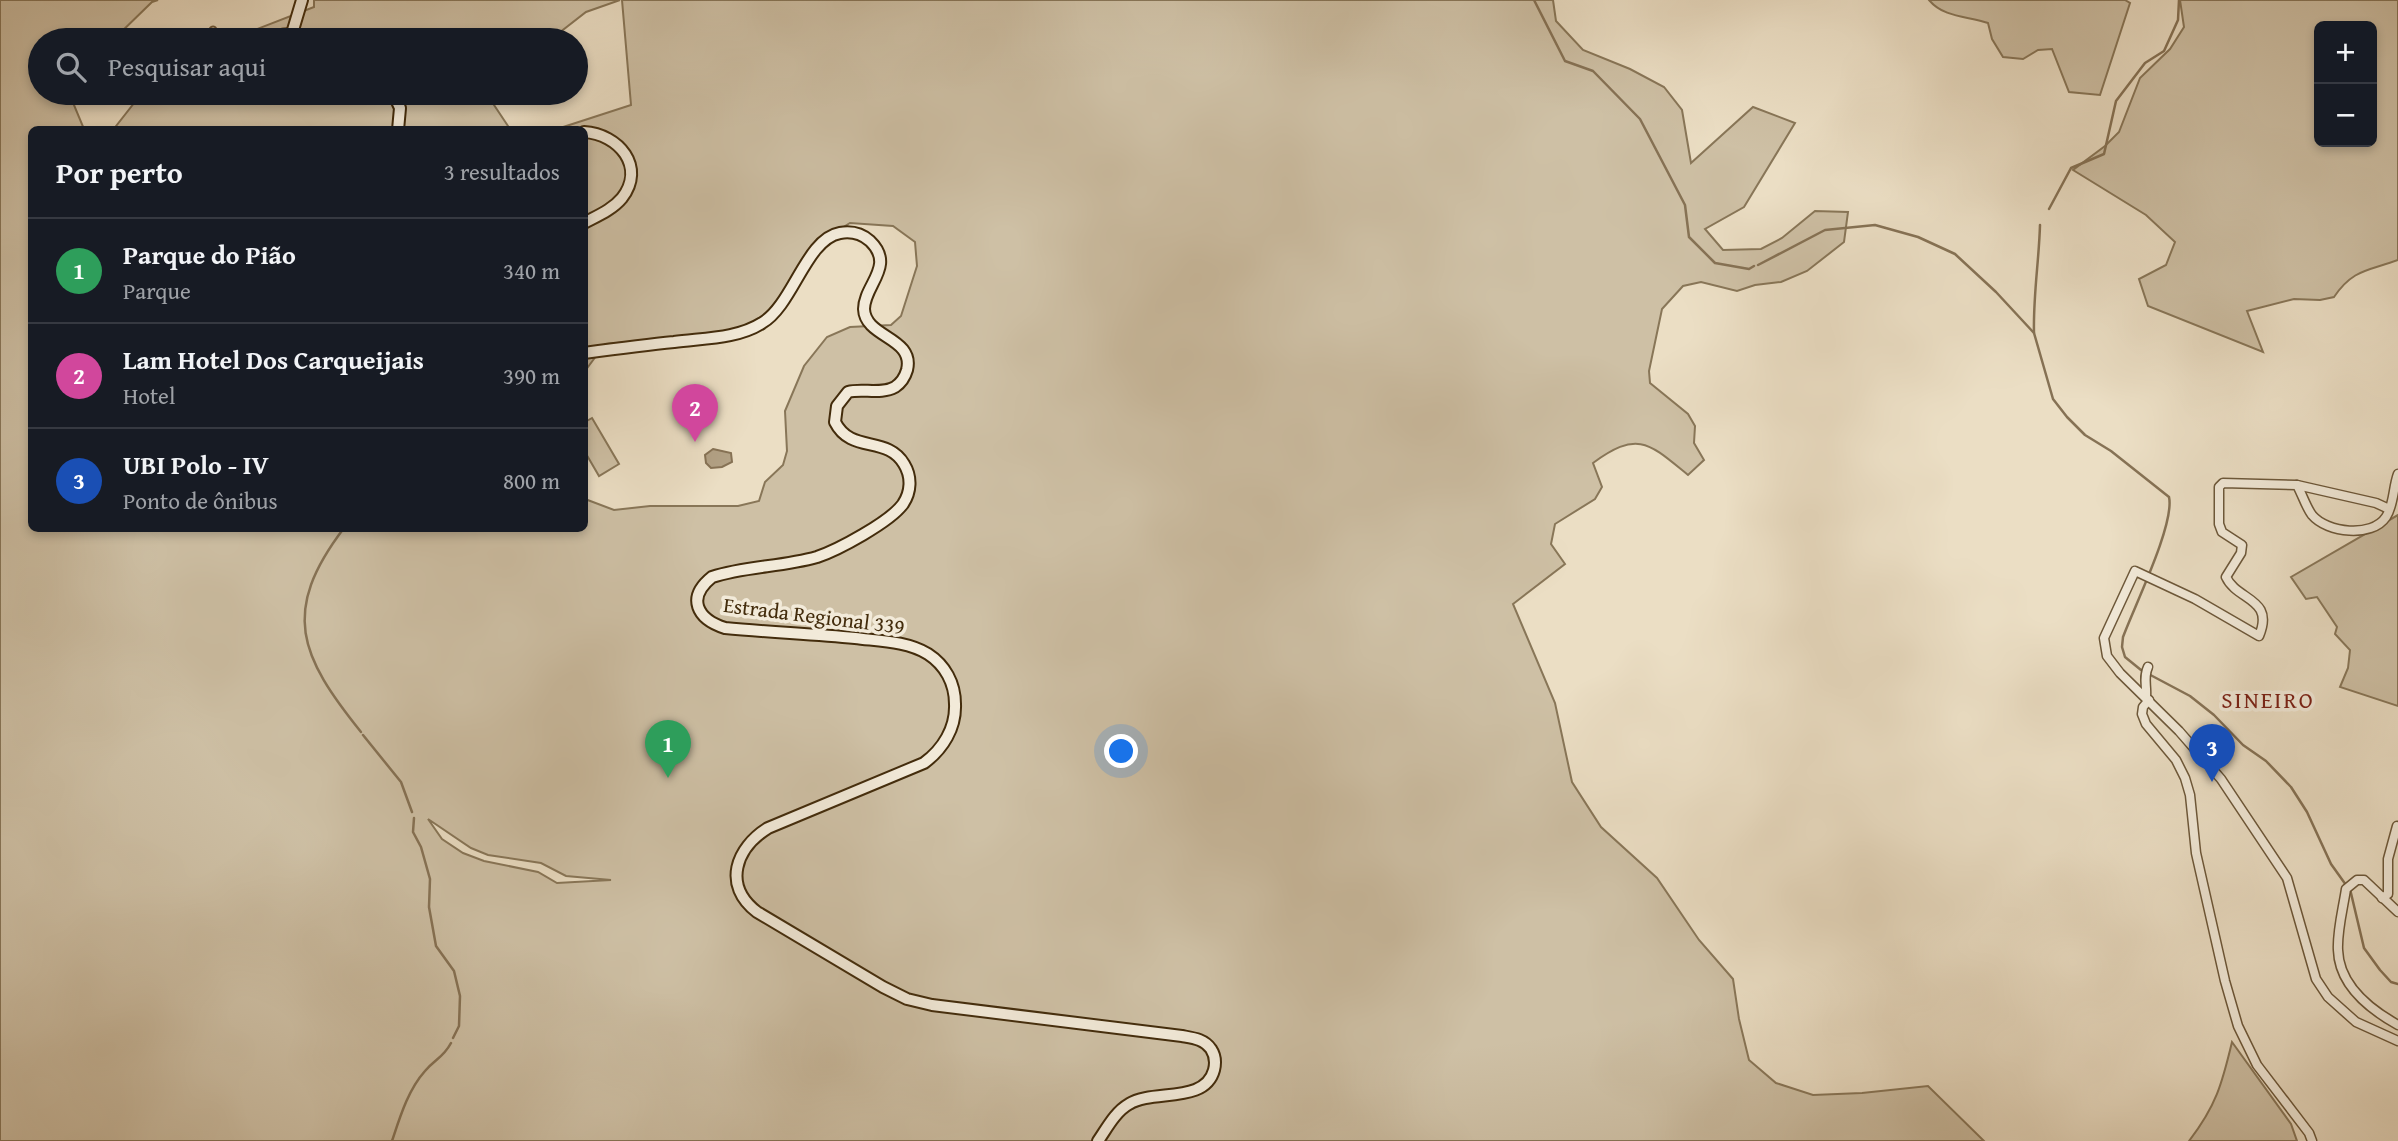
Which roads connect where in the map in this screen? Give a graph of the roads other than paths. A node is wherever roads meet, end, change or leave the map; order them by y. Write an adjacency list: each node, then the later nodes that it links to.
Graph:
1 (302, 0): 2 (main road)
2 (294, 28)
3 (399, 105): 4 (main road)
4 (398, 126)
5 (588, 132): 6 (main road)
6 (588, 220)
7 (588, 353): 18 (main road, Estrada Regional 339)
8 (2398, 474): 10 (street)
9 (2297, 485): 10 (street); 10 (street); 12 (street)
10 (2389, 509)
11 (2146, 671): 12 (street)
12 (2147, 699): 17 (street); 19 (street)
13 (2397, 826): 14 (street)
14 (2382, 898): 15 (street); 16 (street)
15 (2398, 912)
16 (2398, 1025)
17 (2398, 1041)
18 (1098, 1141)
19 (2312, 1141)

